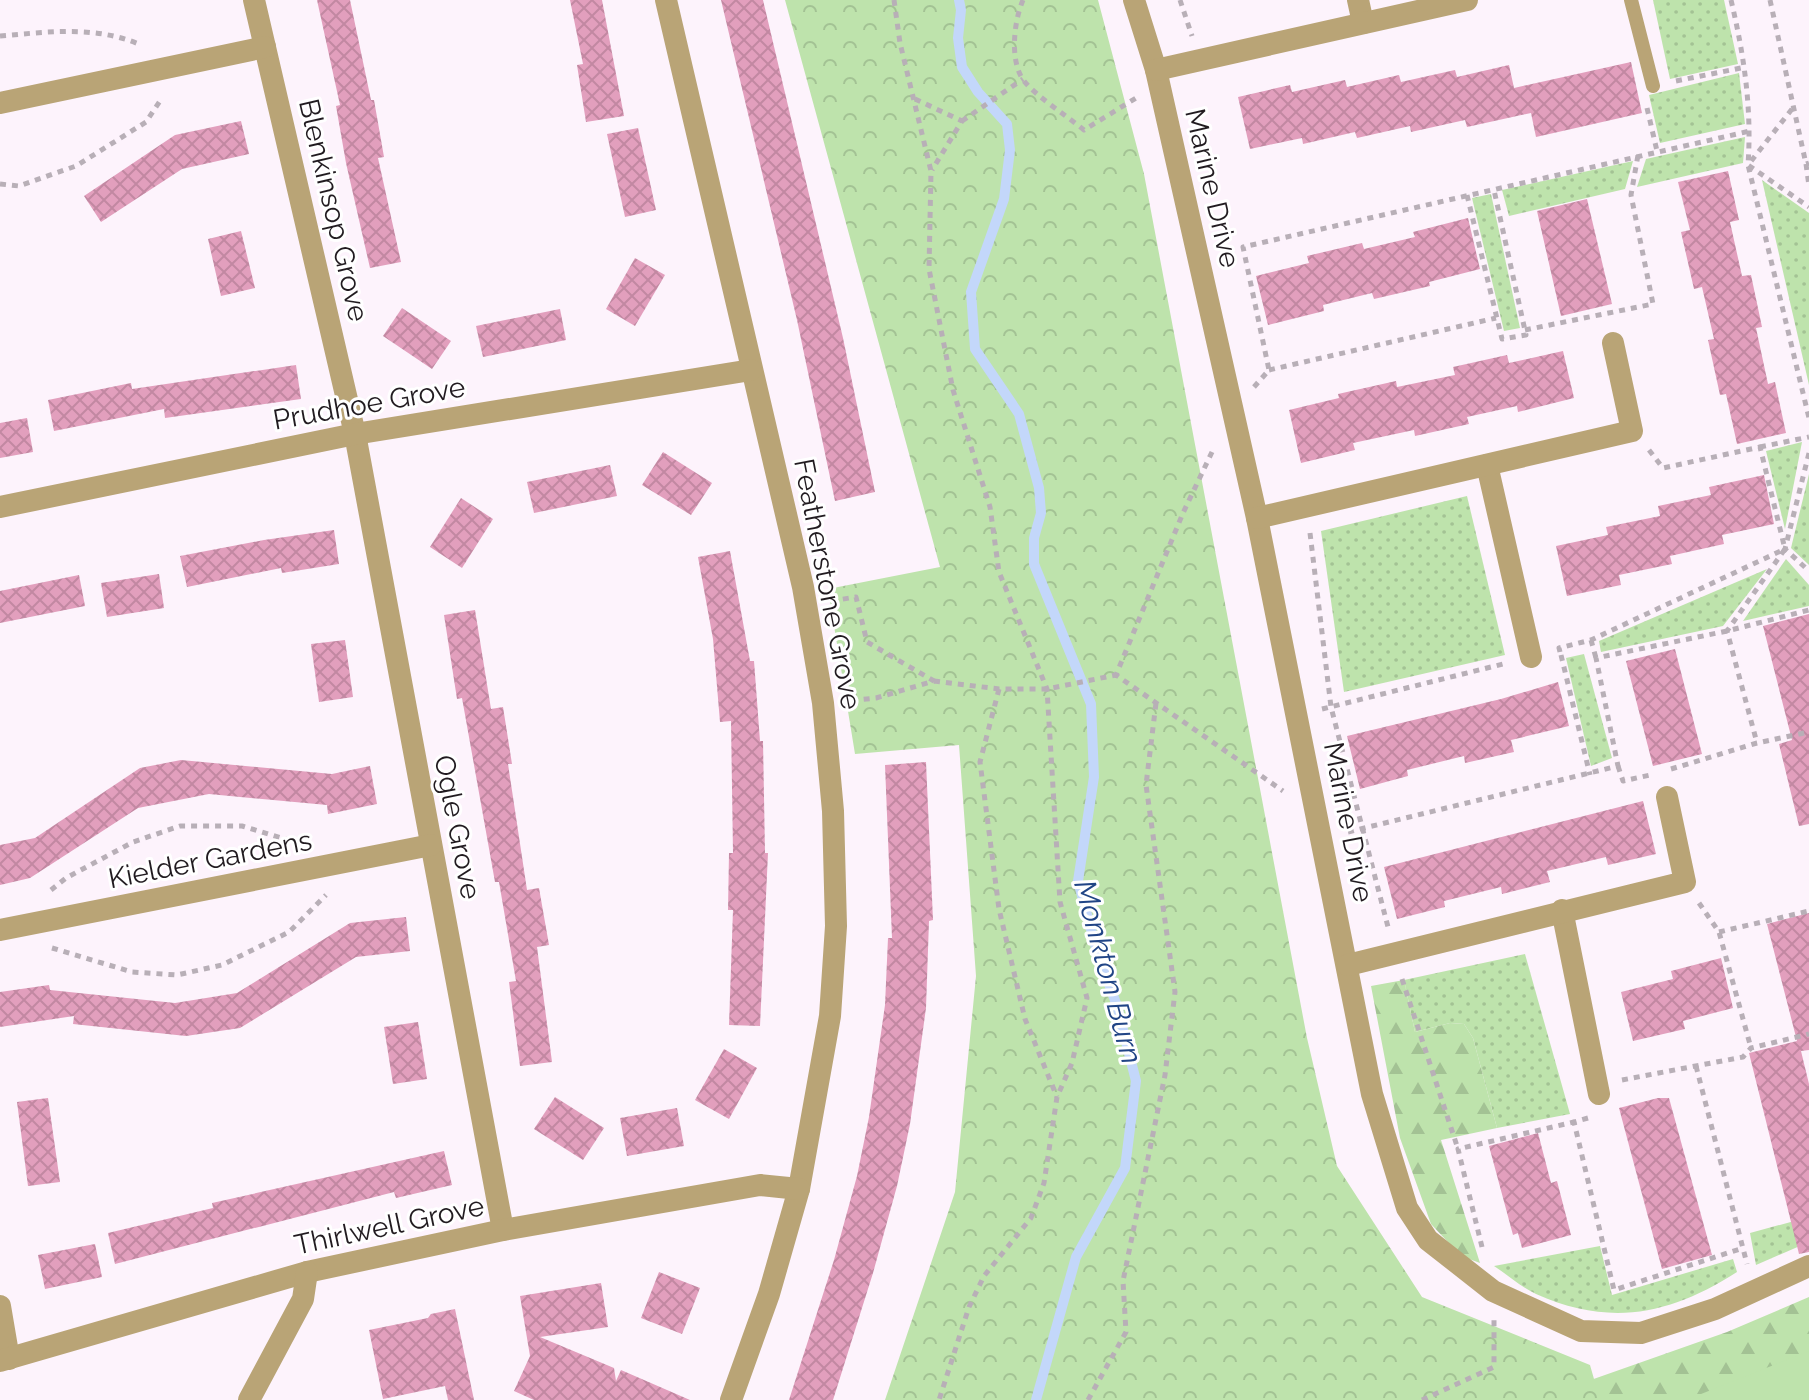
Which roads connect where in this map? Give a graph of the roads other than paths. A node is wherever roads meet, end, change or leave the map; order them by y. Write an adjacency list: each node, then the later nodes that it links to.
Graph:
1 (254, 0): 8 (street, Blenkinsop Grove)
2 (666, 0): 13 (street, Featherstone Grove)
3 (1134, 0): 9 (street, Marine Drive)
4 (1358, 0): 7 (street)
5 (1467, 0): 7 (street)
6 (1631, 0): 10 (lane)
7 (1363, 23): 9 (street)
8 (265, 47): 11 (street); 14 (street, Blenkinsop Grove)
9 (1158, 77): 17 (street, Marine Drive)
10 (1653, 86)
11 (0, 103)
12 (1613, 343): 15 (street)
13 (751, 370): 14 (street, Prudhoe Grove); 25 (street, Featherstone Grove)
14 (355, 434): 16 (street, Prudhoe Grove); 20 (street, Ogle Grove)
15 (1487, 465): 17 (street); 18 (street)
16 (0, 507)
17 (1257, 518): 23 (street, Marine Drive)
18 (1531, 657)
19 (1667, 797): 21 (street)
20 (431, 845): 22 (street, Kielder Gardens); 26 (street, Ogle Grove)
21 (1562, 910): 23 (street); 24 (street)
22 (0, 930)
23 (1348, 965): 27 (street, Marine Drive)
24 (1598, 1090)
25 (799, 1189): 26 (street, Thirlwell Grove); 32 (street, Featherstone Grove)
26 (503, 1230): 28 (street, Thirlwell Grove)
27 (1809, 1266)
28 (307, 1272): 30 (street, Thirlwell Grove); 31 (street)
29 (0, 1306): 30 (street)
30 (5, 1360)
31 (249, 1400)
32 (731, 1400)

